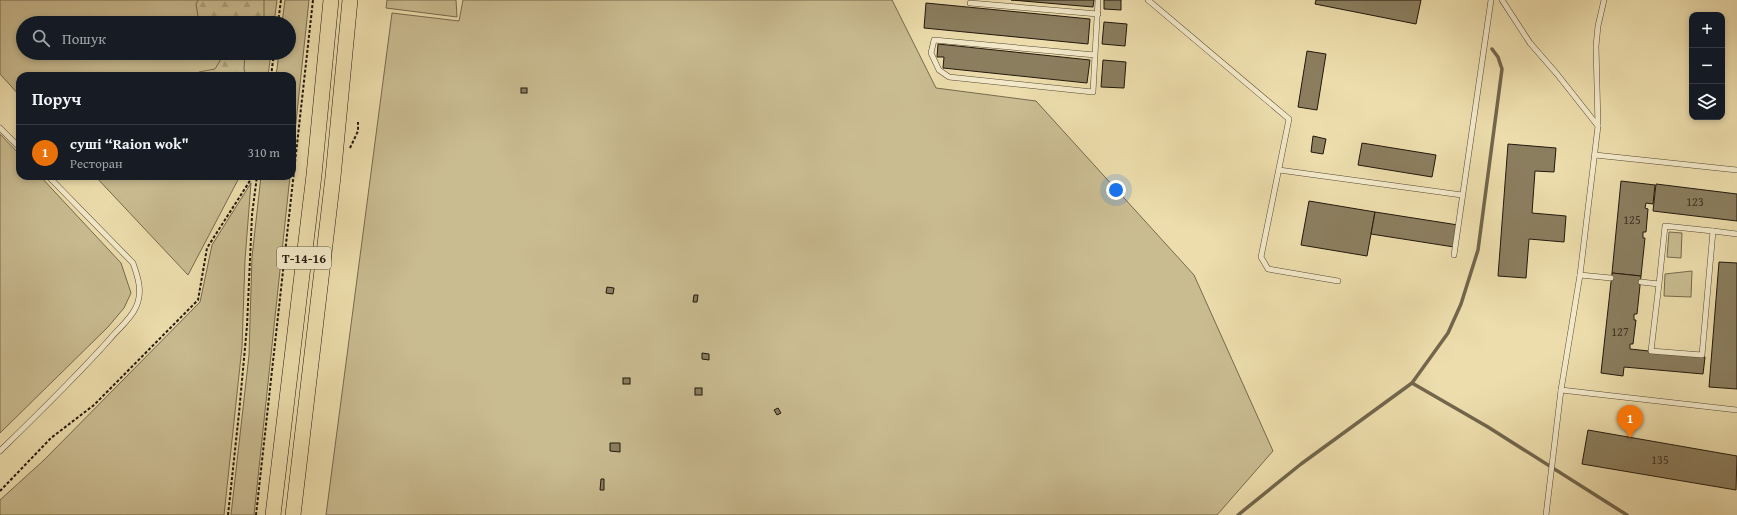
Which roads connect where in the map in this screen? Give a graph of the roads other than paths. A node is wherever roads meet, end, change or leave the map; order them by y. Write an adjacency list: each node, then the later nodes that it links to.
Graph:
1 (331, 0): 30 (main road, Т-14-16)
2 (350, 0): 31 (main road, Т-14-16)
3 (1098, 0): 9 (lane)
4 (1148, 0): 15 (lane)
5 (1491, 0): 18 (lane)
6 (1502, 0): 11 (lane)
7 (1604, 0): 11 (lane)
8 (970, 3): 9 (lane)
9 (1098, 14): 10 (lane)
10 (1095, 55): 10 (lane)
11 (1598, 126): 14 (lane)
12 (0, 128): 13 (lane)
13 (16, 144)
14 (1595, 155): 16 (lane); 22 (lane)
15 (1279, 170): 18 (lane); 24 (lane)
16 (1737, 170)
17 (52, 180): 29 (lane)
18 (1462, 195): 21 (lane)
19 (1713, 231): 20 (lane); 26 (lane); 26 (lane)
20 (1737, 234)
21 (1454, 255)
22 (1580, 275): 23 (lane); 27 (lane)
23 (1612, 278)
24 (1338, 281)
25 (1641, 282): 26 (lane)
26 (1659, 284)
27 (1561, 390): 28 (lane); 32 (lane)
28 (1737, 410)
29 (0, 451)
30 (273, 515)
31 (293, 515)
32 (1546, 515)

